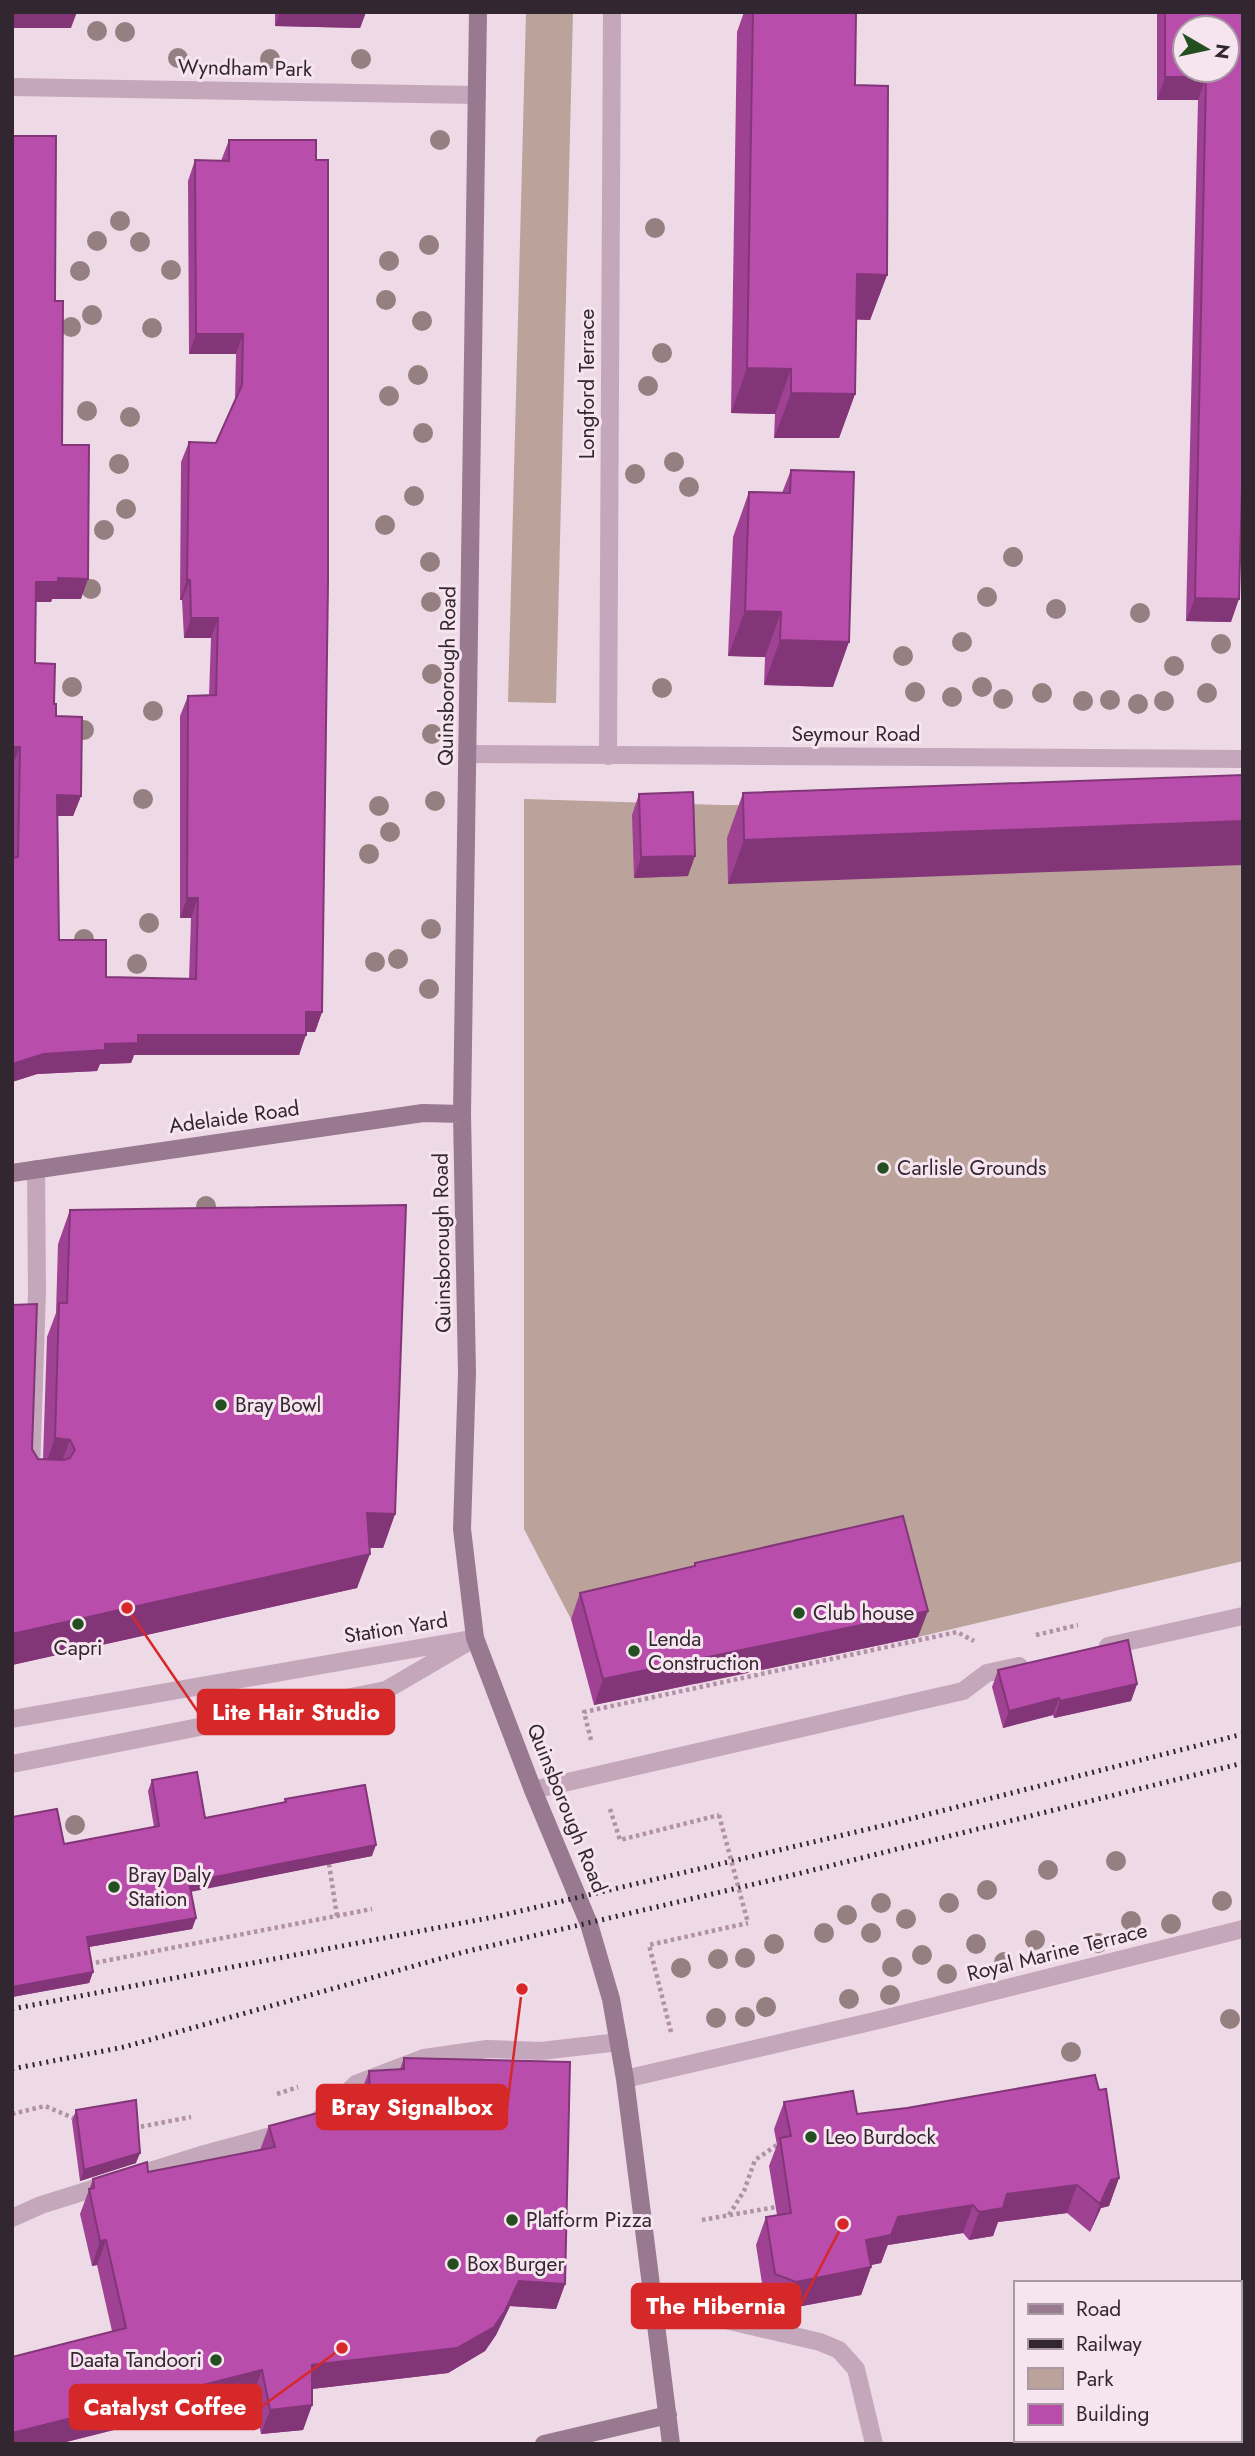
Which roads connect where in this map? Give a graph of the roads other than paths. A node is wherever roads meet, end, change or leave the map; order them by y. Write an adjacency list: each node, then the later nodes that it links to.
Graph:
1 (478, 12): 4 (main road, Quinsborough Road)
2 (612, 12): 6 (street, Longford Terrace)
3 (12, 87): 4 (street, Wyndham Park)
4 (477, 95): 5 (main road, Quinsborough Road)
5 (468, 754): 6 (street, Seymour Road); 8 (main road, Quinsborough Road)
6 (608, 756): 7 (street, Seymour Road)
7 (1243, 759)
8 (462, 1114): 9 (main road, Adelaide Road); 13 (main road, Quinsborough Road)
9 (36, 1169): 10 (main road, Adelaide Road); 11 (street)
10 (12, 1173)
11 (41, 1483)
12 (1243, 1616): 14 (street)
13 (475, 1638): 16 (street, Station Yard); 17 (street, Station Yard); 18 (main road, Quinsborough Road)
14 (1095, 1649)
15 (1041, 1661): 18 (street)
16 (12, 1719)
17 (12, 1764)
18 (533, 1790): 20 (main road, Quinsborough Road)
19 (1243, 1929): 21 (street, Royal Marine Terrace)
20 (620, 2042): 21 (main road, Quinsborough Road); 22 (street)
21 (625, 2079): 23 (main road, Quinsborough Road)
22 (12, 2218)
23 (654, 2307): 24 (main road, Quinsborough Road); 27 (street)
24 (668, 2415): 25 (main road); 26 (main road, Quinsborough Road)
25 (544, 2444)
26 (671, 2444)
27 (874, 2444)

